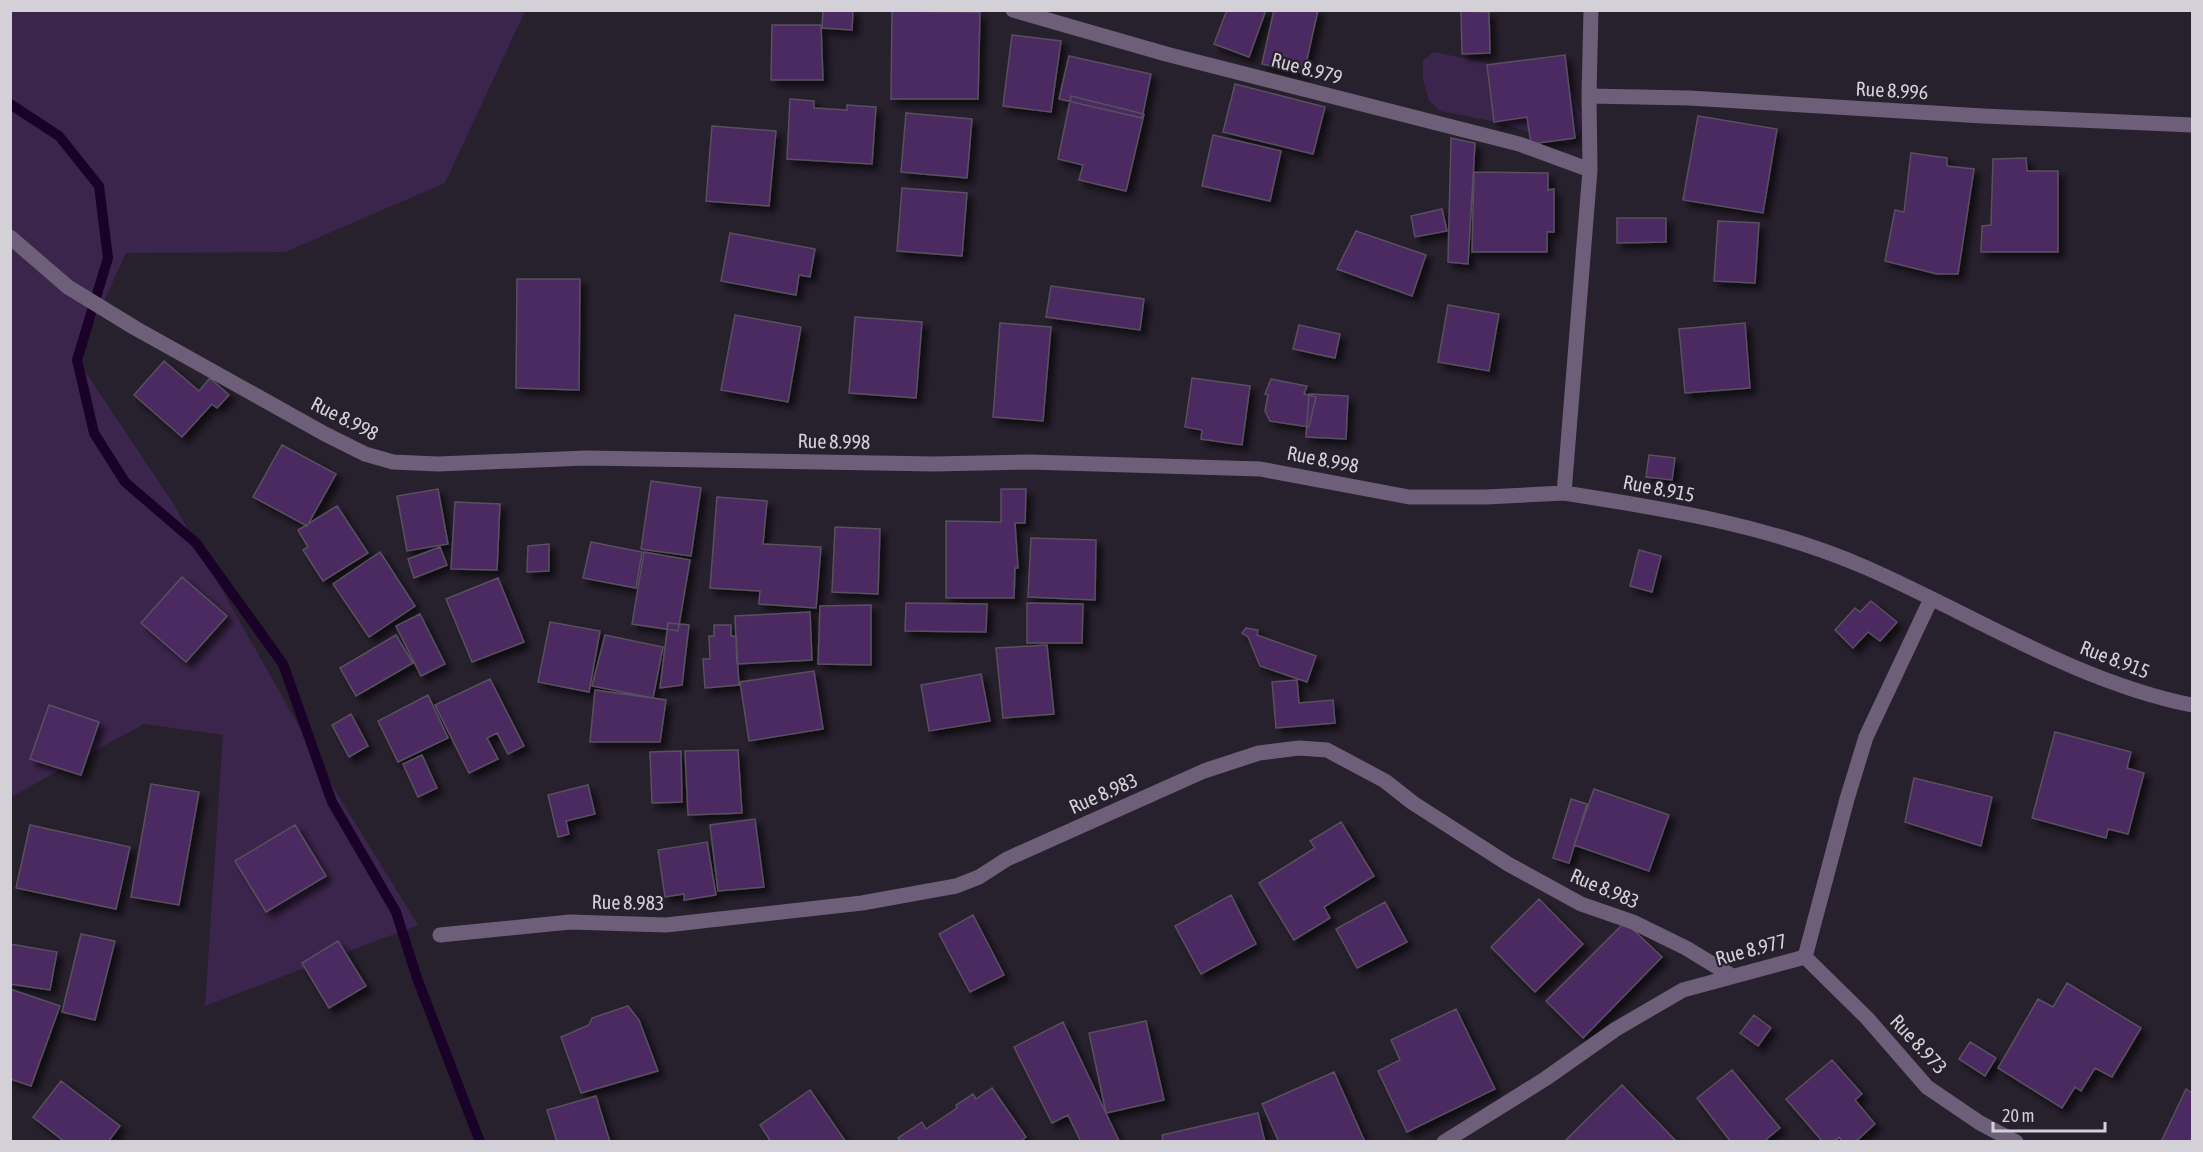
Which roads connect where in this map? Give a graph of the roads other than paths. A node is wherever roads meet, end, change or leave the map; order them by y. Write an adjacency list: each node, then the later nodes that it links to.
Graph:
1 (1013, 10): 5 (street, Rue 8.979)
2 (1591, 10): 3 (street)
3 (1589, 96): 4 (street, Rue 8.996); 5 (street)
4 (2193, 124)
5 (1590, 170): 7 (street)
6 (10, 237): 7 (street, Rue 8.998)
7 (1564, 493): 8 (street, Rue 8.915)
8 (1931, 599): 9 (street, Rue 8.915); 11 (street, Rue 8.977)
9 (2193, 705)
10 (440, 935): 12 (street, Rue 8.983)
11 (1805, 957): 12 (street, Rue 8.977); 14 (street, Rue 8.973)
12 (1732, 976): 13 (street, Rue 8.977)
13 (1444, 1142)
14 (2016, 1142)

